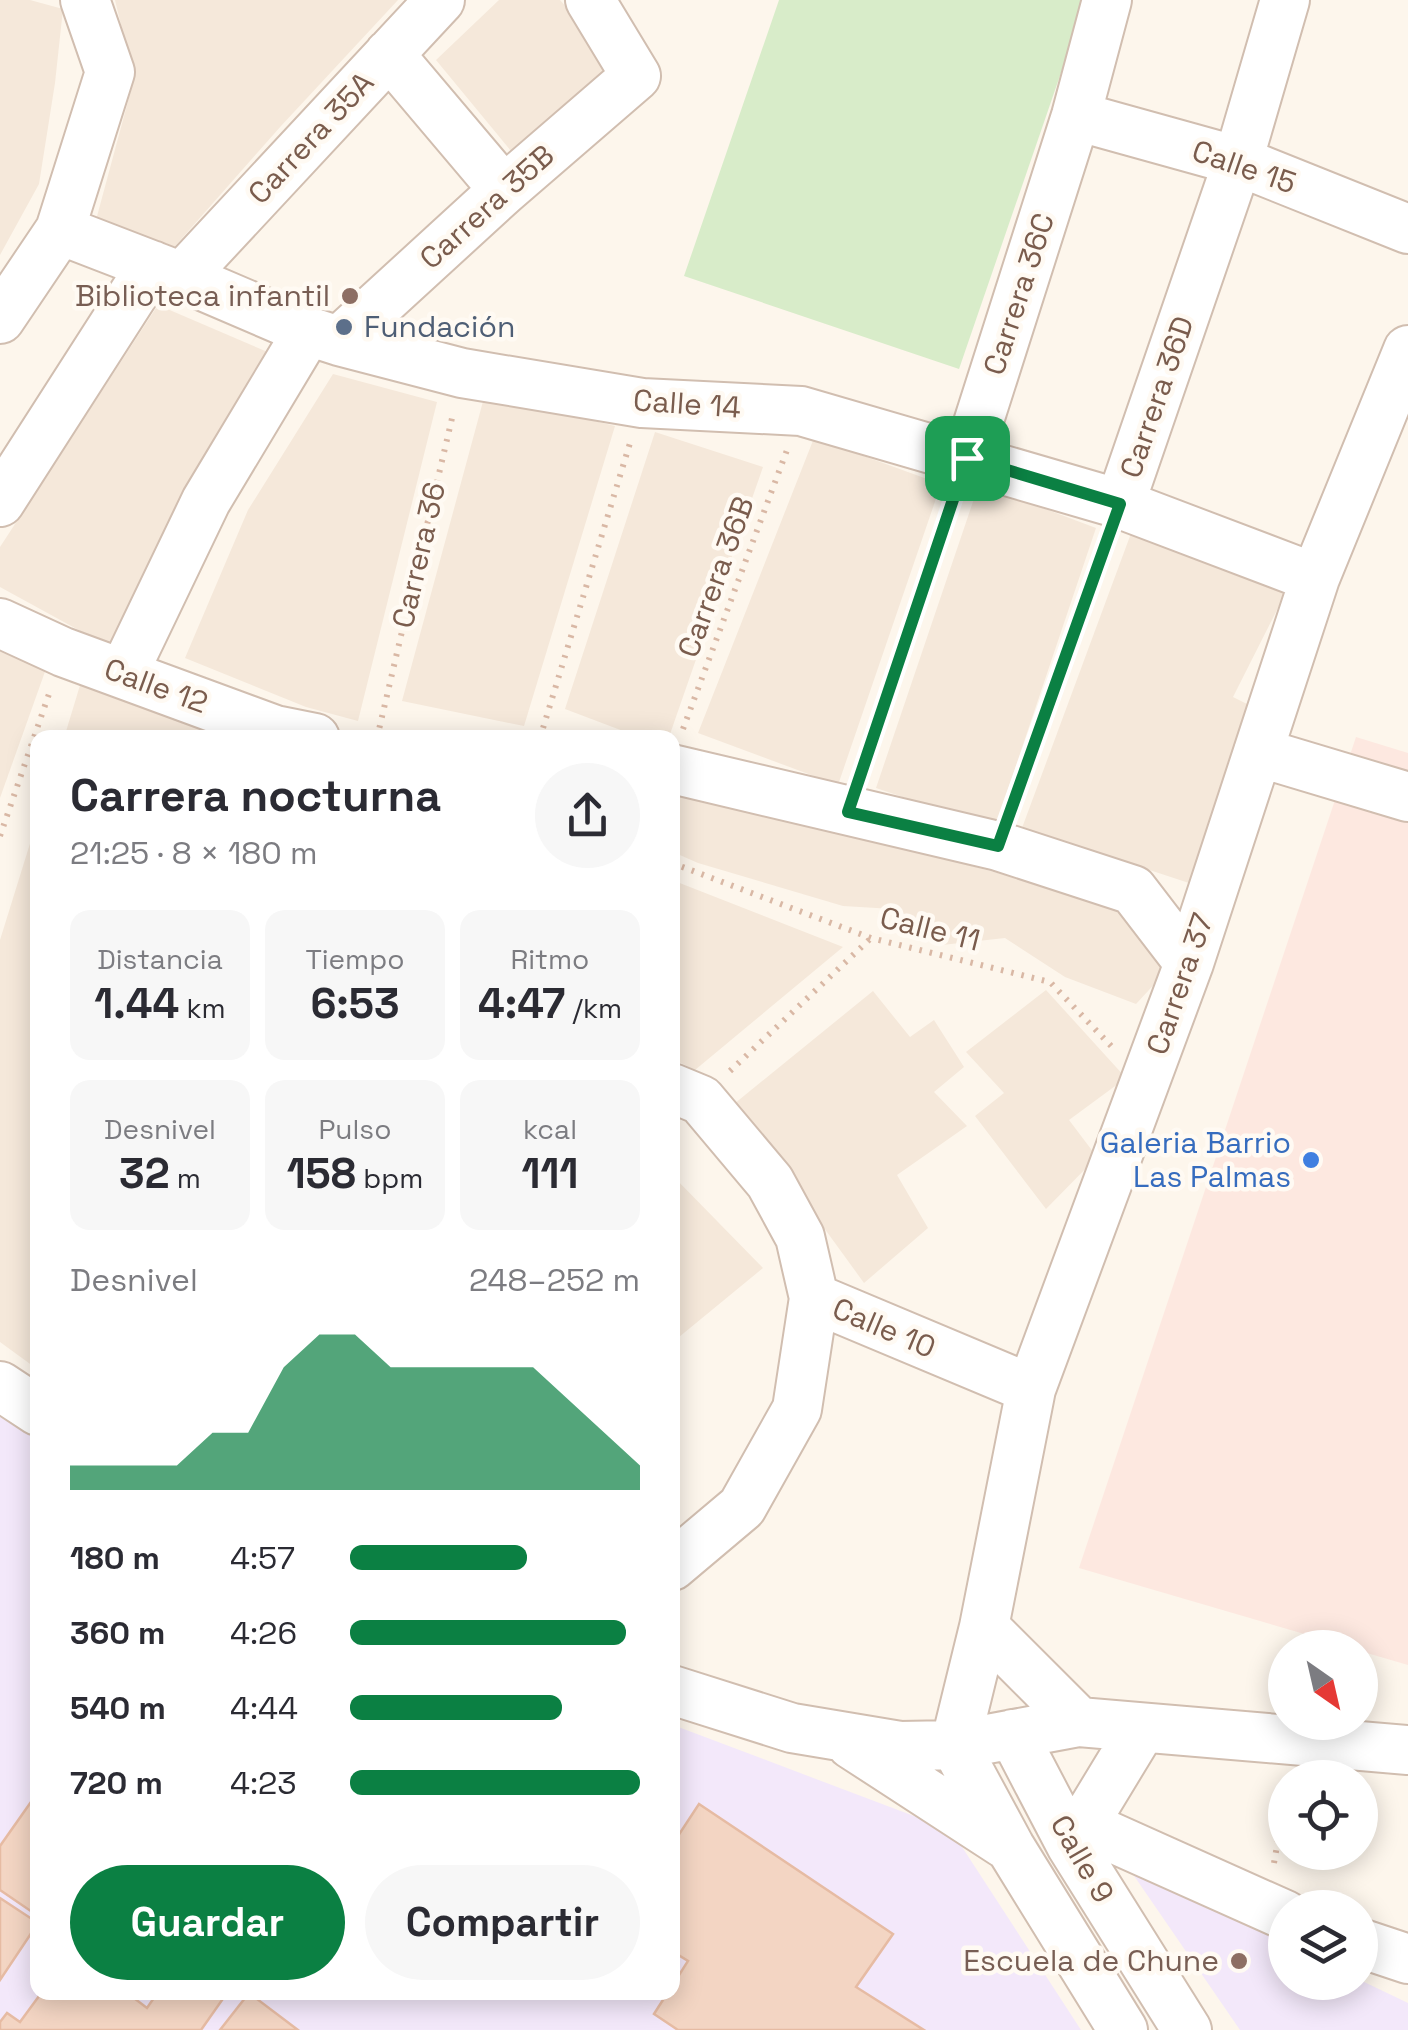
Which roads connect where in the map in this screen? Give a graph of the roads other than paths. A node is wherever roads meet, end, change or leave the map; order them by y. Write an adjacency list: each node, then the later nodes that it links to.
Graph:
1 (86, 0): 10 (street)
2 (440, 0): 6 (street, Carrera 35A)
3 (590, 0): 9 (street, Carrera 35B)
4 (1107, 0): 7 (street, Carrera 36C)
5 (1285, 0): 8 (street, Carrera 36D)
6 (390, 54): 9 (street); 12 (street, Carrera 35A)
7 (1076, 116): 8 (street, Calle 15); 16 (street, Carrera 36C)
8 (1238, 161): 11 (street, Calle 15); 18 (street, Carrera 36D)
9 (504, 190): 14 (street, Carrera 35B)
10 (60, 230): 12 (street, Calle 14); 13 (street)
11 (1408, 230)
12 (167, 271): 14 (street, Calle 14); 17 (street, Carrera 35A)
13 (1, 315)
14 (324, 336): 16 (street, Calle 14); 21 (street, Carrera 35B)
15 (1408, 350): 19 (street, Carrera 37)
16 (967, 458): 18 (street, Calle 14)
17 (0, 502)
18 (1120, 504): 19 (street, Calle 14)
19 (1315, 578): 23 (street, Carrera 37)
20 (0, 623): 21 (street, Calle 12)
21 (123, 674): 22 (street, Calle 12)
22 (274, 730)
23 (1258, 752): 25 (street); 26 (street, Carrera 37)
24 (680, 756): 26 (street)
25 (1408, 797)
26 (1189, 963): 30 (street, Carrera 37)
27 (686, 1094): 28 (street, Calle 10)
28 (814, 1298): 30 (street, Calle 10); 32 (street)
29 (0, 1386): 31 (street)
30 (1031, 1390): 33 (street, Carrera 37)
31 (30, 1406)
32 (680, 1559)
33 (984, 1627): 35 (street); 39 (street, Carrera 37); 40 (street, Carrera 37)
34 (680, 1693): 38 (street)
35 (1079, 1722): 36 (street); 37 (street)
36 (1142, 1728): 41 (street); 42 (street)
37 (1013, 1734): 39 (street); 42 (street, Calle 9)
38 (840, 1737): 40 (street); 43 (street)
39 (955, 1745): 40 (street); 43 (street, Calle 9)
40 (900, 1746)
41 (1408, 1750)
42 (1077, 1835): 44 (street); 48 (street, Calle 9)
43 (1010, 1846): 47 (street, Calle 9)
44 (1268, 1908)
45 (1378, 1950): 46 (street)
46 (1406, 1960)
47 (1123, 2030)
48 (1186, 2030)

